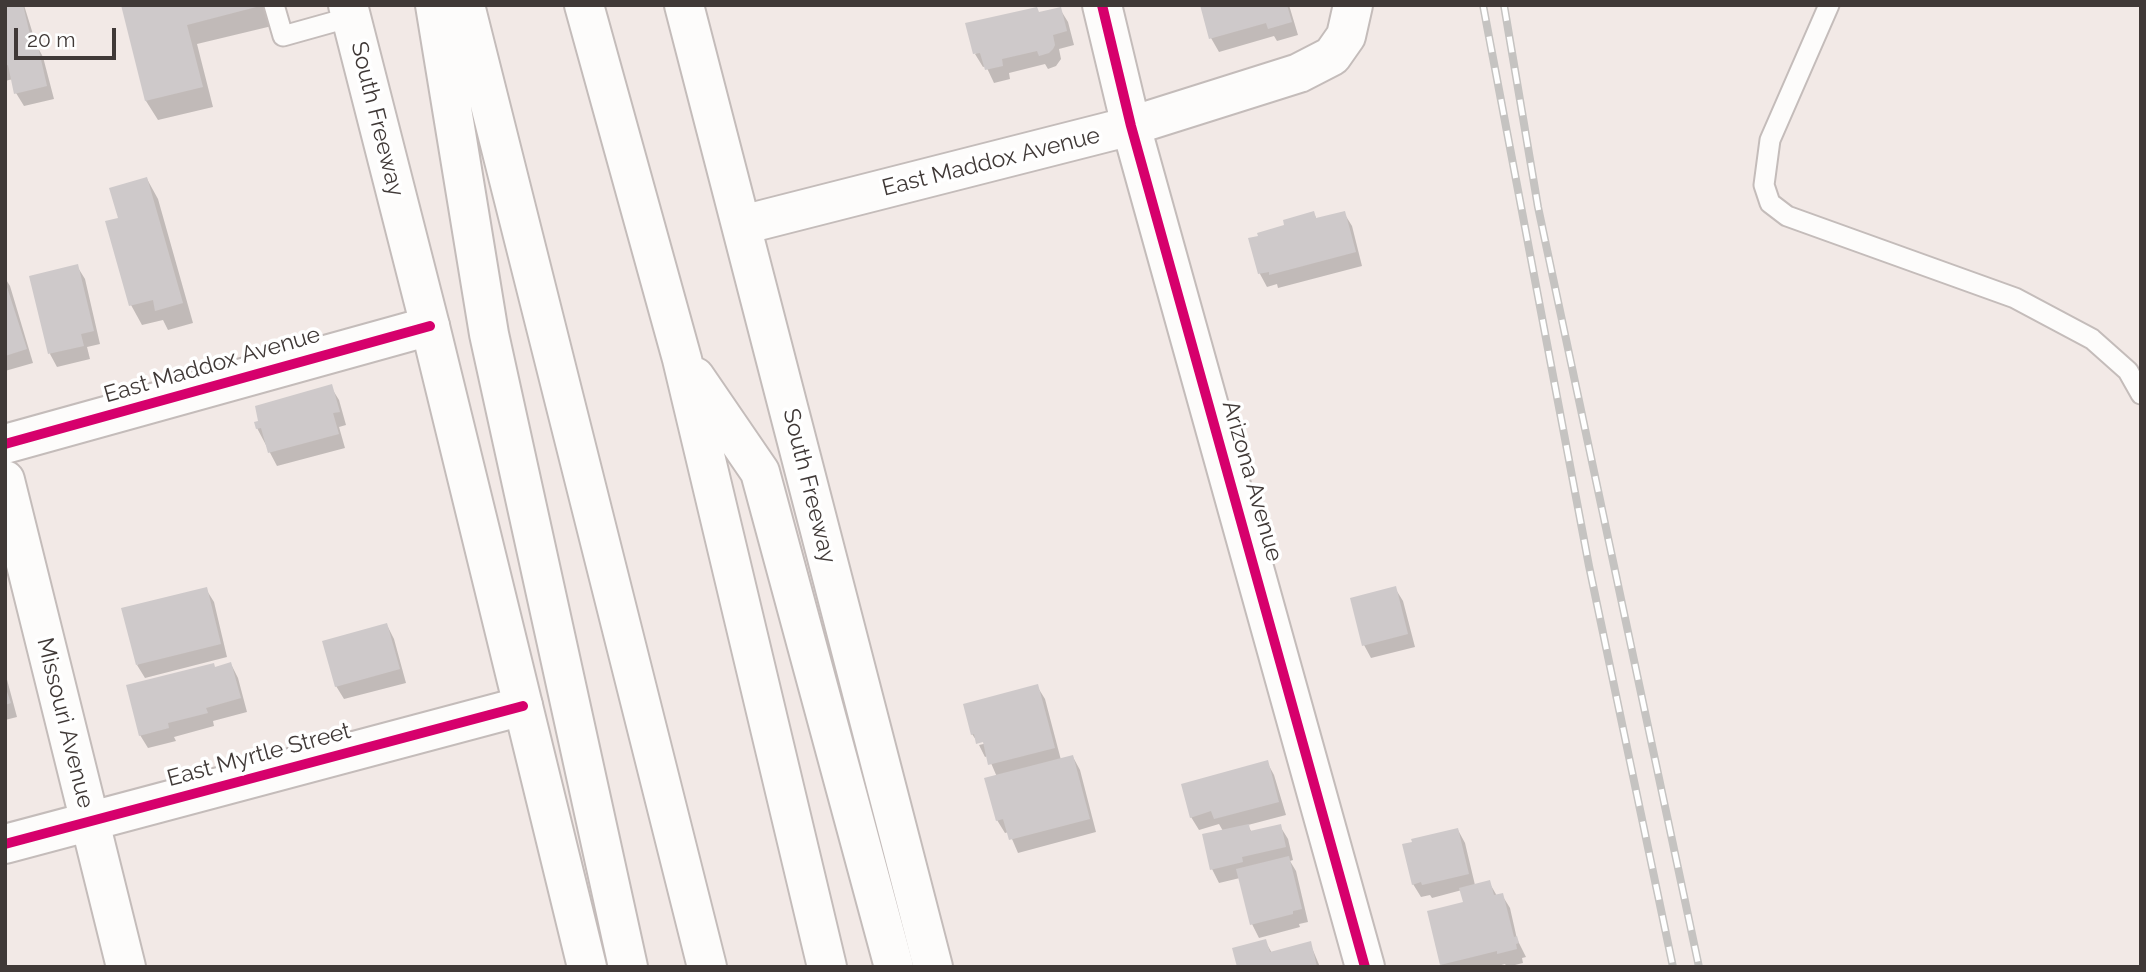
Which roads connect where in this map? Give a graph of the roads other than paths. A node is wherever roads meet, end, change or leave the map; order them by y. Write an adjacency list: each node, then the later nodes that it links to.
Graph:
1 (274, 5): 8 (lane)
2 (435, 5): 22 (main road)
3 (465, 5): 23 (main road)
4 (584, 5): 13 (main road)
5 (684, 5): 11 (main road, South Freeway)
6 (1102, 5): 10 (main road, Arizona Avenue)
7 (1829, 5): 14 (lane)
8 (350, 11): 12 (main road, South Freeway)
9 (1350, 20): 10 (main road, East Maddox Avenue)
10 (1131, 126): 11 (main road, East Maddox Avenue); 27 (main road, Arizona Avenue)
11 (742, 225): 26 (main road, South Freeway)
12 (430, 326): 15 (main road, East Maddox Avenue); 17 (main road, South Freeway)
13 (682, 359): 24 (main road); 25 (main road)
14 (2141, 394)
15 (5, 444)
16 (5, 480): 18 (main road, Missouri Avenue)
17 (523, 706): 18 (main road, East Myrtle Street); 21 (main road, South Freeway)
18 (90, 821): 19 (main road, East Myrtle Street); 20 (main road, Missouri Avenue)
19 (5, 844)
20 (126, 967)
21 (587, 967)
22 (628, 967)
23 (707, 967)
24 (827, 967)
25 (894, 967)
26 (933, 967)
27 (1365, 967)

